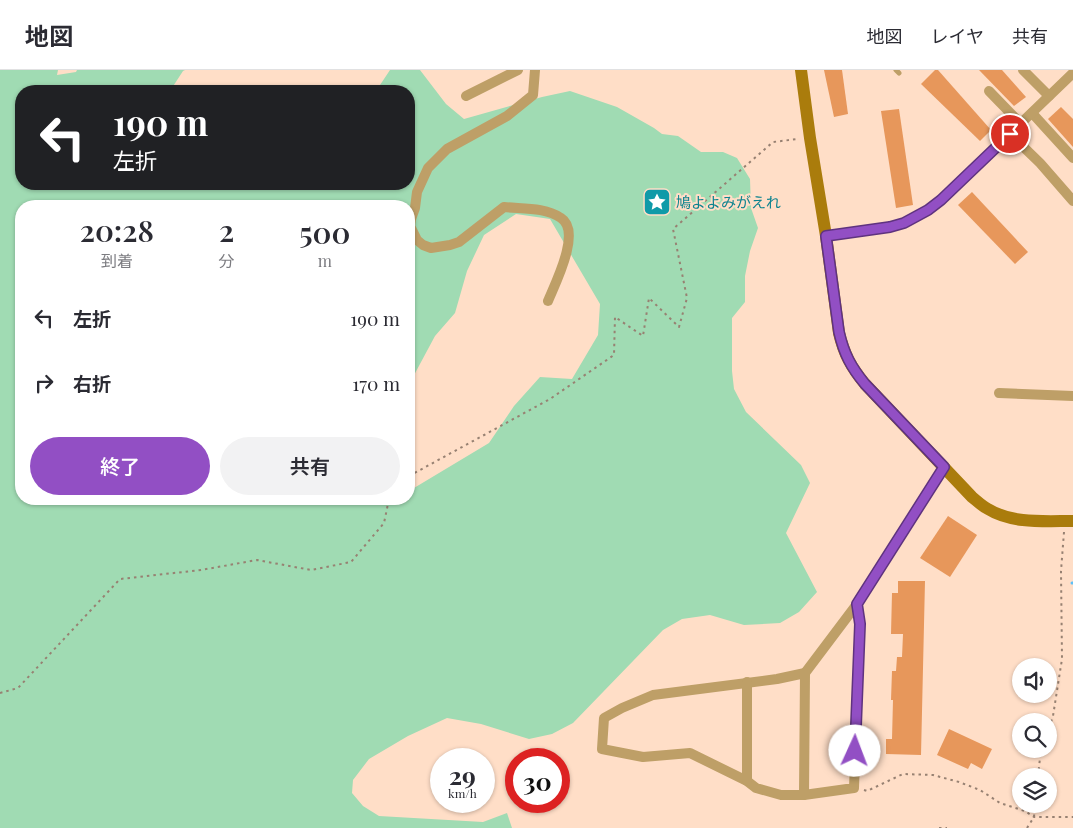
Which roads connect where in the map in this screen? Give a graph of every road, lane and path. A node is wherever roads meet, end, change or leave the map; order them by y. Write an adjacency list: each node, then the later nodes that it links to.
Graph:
1 (518, 70): 7 (street)
2 (535, 70): 15 (street)
3 (800, 70): 12 (street)
4 (1024, 70): 8 (street)
5 (1073, 73): 8 (street)
6 (989, 91): 10 (street)
7 (466, 96)
8 (1048, 96): 9 (street)
9 (1032, 113): 10 (street); 13 (street)
10 (1020, 124): 11 (street)
11 (1010, 134): 14 (street); 17 (street)
12 (810, 138): 17 (street); 22 (path)
13 (1073, 158)
14 (1073, 201)
15 (415, 208)
16 (415, 236): 18 (street)
17 (826, 236): 21 (street)
18 (548, 302)
19 (999, 393): 20 (street)
20 (1073, 396)
21 (944, 467): 24 (street); 25 (street)
22 (415, 473)
23 (388, 505): 28 (path)
24 (1069, 521): 29 (path)
25 (857, 604): 26 (street); 31 (street)
26 (805, 673): 27 (street); 32 (street)
27 (747, 682): 30 (street); 30 (street)
28 (0, 693)
29 (1053, 713)
30 (747, 781): 32 (street)
31 (854, 788): 32 (street); 34 (path)
32 (804, 795)
33 (1035, 813): 34 (path)
34 (1034, 817): 35 (path); 38 (path)
35 (1073, 818)
36 (939, 828): 37 (path)
37 (947, 828)
38 (1027, 828)

